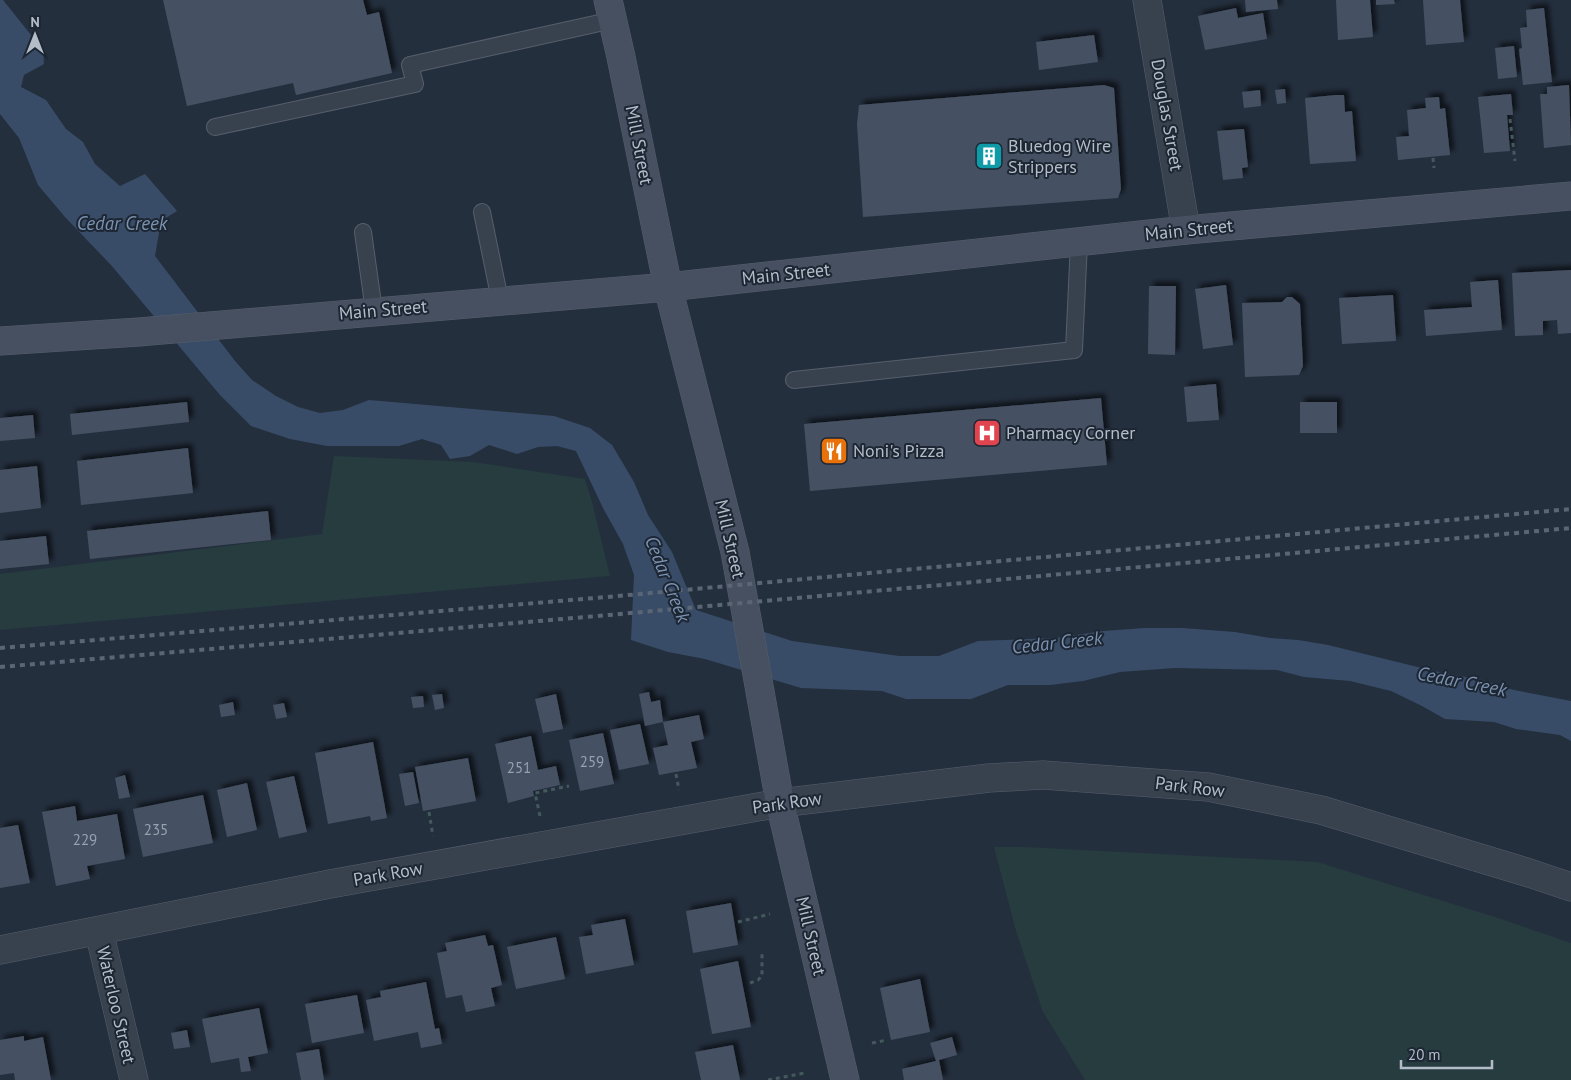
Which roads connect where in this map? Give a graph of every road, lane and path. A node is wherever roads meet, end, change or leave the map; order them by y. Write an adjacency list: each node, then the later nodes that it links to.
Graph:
1 (1147, 0): 10 (street, Douglas Street)
2 (610, 10): 4 (lane); 13 (main road, Mill Street)
3 (1510, 118): 6 (path)
4 (215, 127)
5 (1433, 158): 7 (path)
6 (1515, 161)
7 (1434, 168)
8 (1571, 196): 10 (main road, Main Street)
9 (482, 212): 14 (lane)
10 (1186, 230): 12 (main road, Main Street)
11 (363, 232): 15 (lane)
12 (1079, 242): 13 (main road, Main Street); 17 (lane)
13 (668, 287): 14 (main road, Main Street); 21 (main road, Mill Street)
14 (500, 300): 15 (main road, Main Street)
15 (374, 311): 16 (main road, Main Street)
16 (0, 341)
17 (794, 380)
18 (676, 774): 20 (path)
19 (569, 786): 23 (path)
20 (680, 790)
21 (780, 802): 25 (street, Park Row); 28 (street, Park Row); 37 (main road, Mill Street)
22 (429, 812): 24 (path)
23 (541, 819)
24 (434, 839)
25 (1571, 887)
26 (770, 914): 27 (path)
27 (738, 922)
28 (99, 931): 29 (street, Park Row); 35 (street, Waterloo Street)
29 (0, 950)
30 (762, 954): 31 (path)
31 (750, 984)
32 (887, 1040): 33 (path)
33 (872, 1043)
34 (805, 1073): 36 (path)
35 (134, 1080)
36 (768, 1080)
37 (844, 1080)

